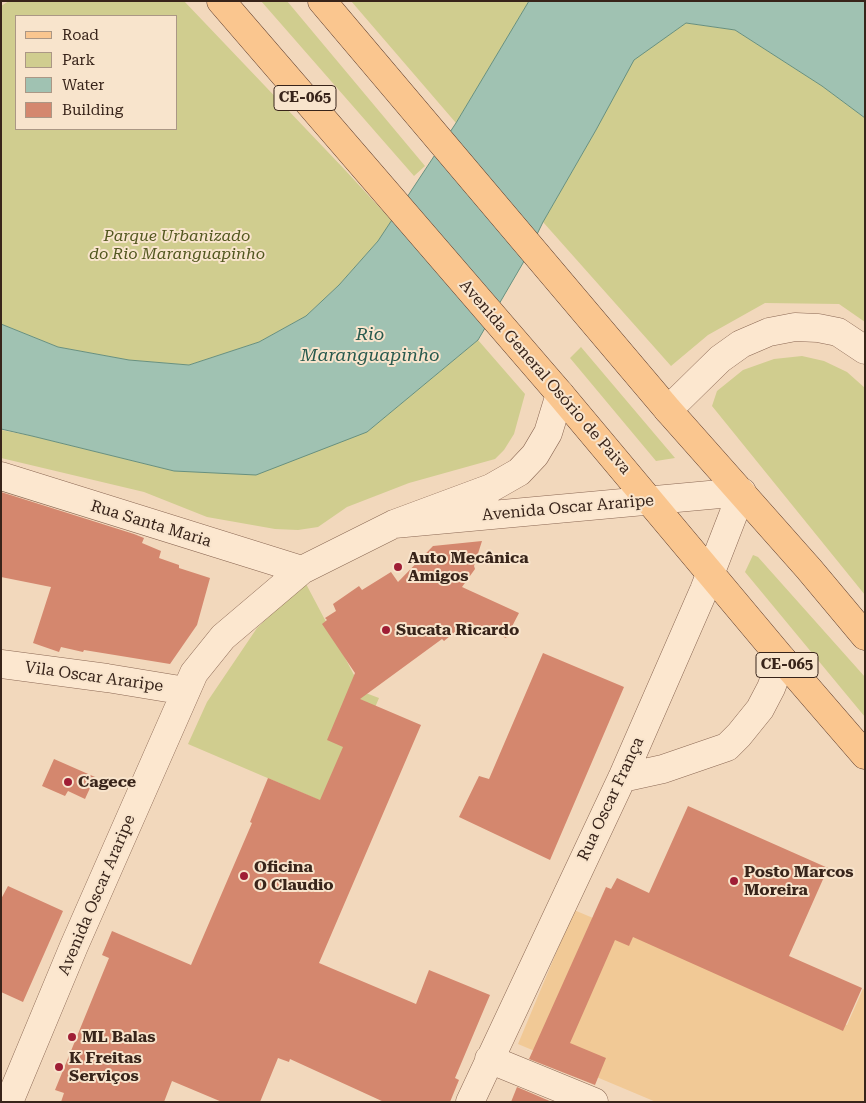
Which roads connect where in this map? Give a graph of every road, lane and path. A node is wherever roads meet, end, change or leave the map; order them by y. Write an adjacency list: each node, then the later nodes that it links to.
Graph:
1 (221, 1): 4 (main road, Avenida General Osório de Paiva / CE-065)
2 (322, 1): 5 (main road)
3 (865, 350): 5 (street)
4 (560, 394): 8 (main road, Avenida General Osório de Paiva / CE-065); 9 (street, Avenida Oscar Araripe)
5 (668, 410): 7 (main road)
6 (1, 476): 10 (street, Rua Santa Maria)
7 (742, 492): 8 (street, Avenida Oscar Araripe); 11 (street, Rua Oscar França); 12 (main road)
8 (651, 500): 9 (street, Avenida Oscar Araripe); 11 (main road, Avenida General Osório de Paiva / CE-065)
9 (394, 524): 10 (street, Avenida Oscar Araripe)
10 (302, 570): 15 (street, Avenida Oscar Araripe)
11 (710, 574): 13 (main road, Avenida General Osório de Paiva / CE-065); 17 (street, Rua Oscar França)
12 (865, 636)
13 (782, 659): 16 (main road, Avenida General Osório de Paiva / CE-065); 17 (street)
14 (1, 664): 15 (street, Vila Oscar Araripe)
15 (186, 691): 19 (street, Avenida Oscar Araripe)
16 (865, 755)
17 (622, 778): 18 (street, Rua Oscar França)
18 (489, 1059): 20 (street, Rua Oscar França); 21 (street)
19 (9, 1102)
20 (470, 1102)
21 (594, 1102)

